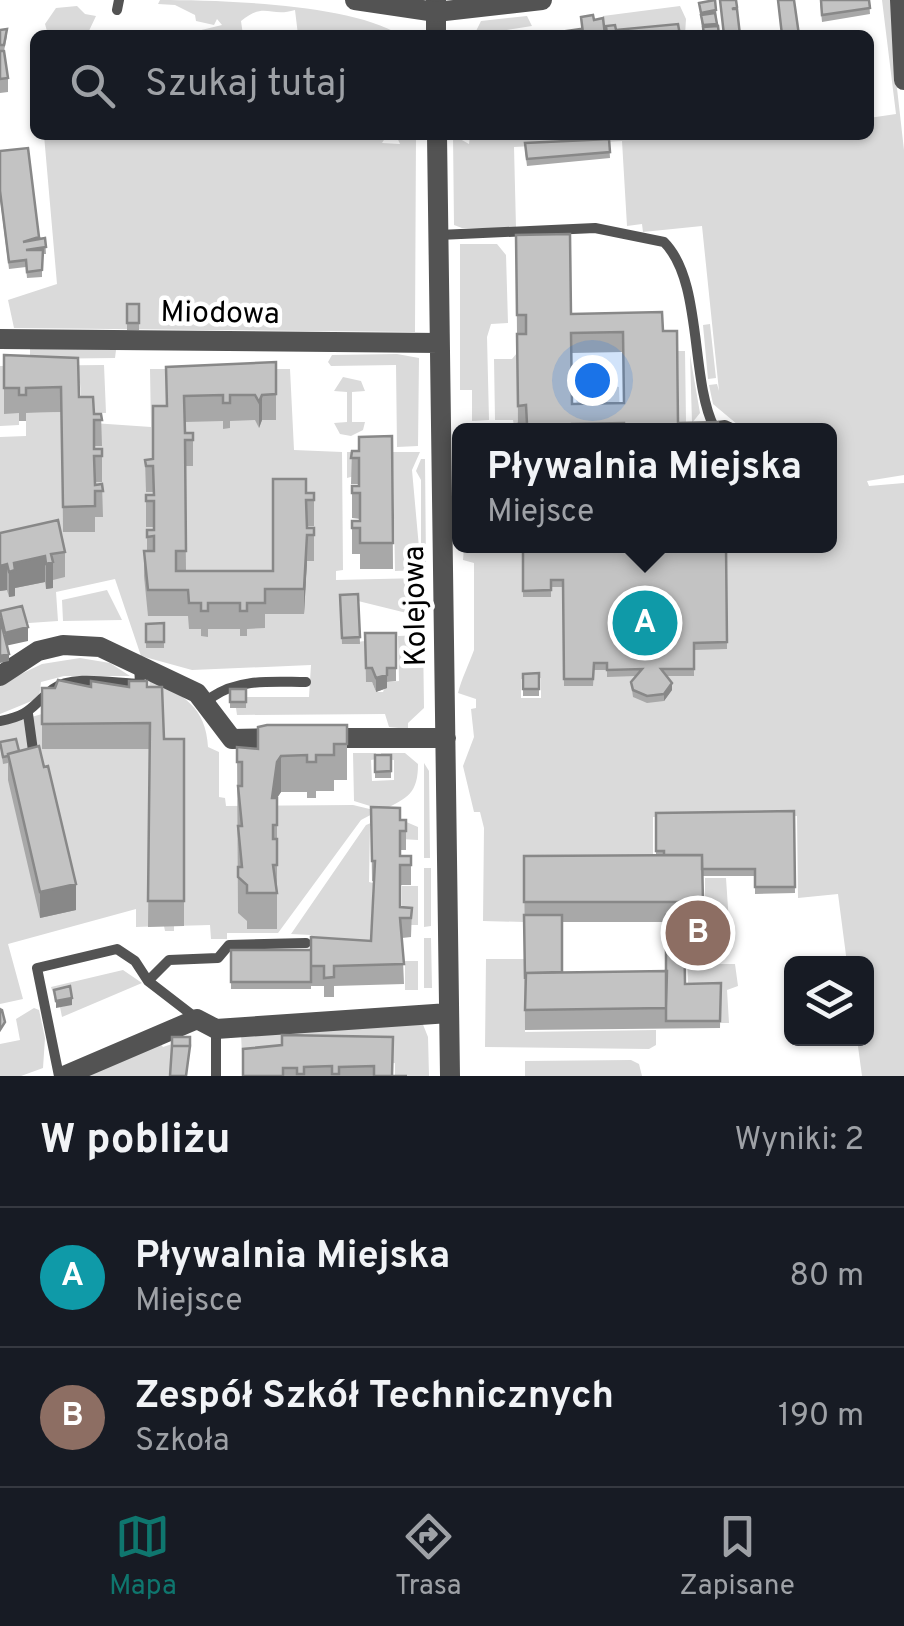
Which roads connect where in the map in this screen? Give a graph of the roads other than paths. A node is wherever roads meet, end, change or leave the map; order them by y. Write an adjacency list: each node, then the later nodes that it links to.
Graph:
1 (356, 0): 4 (street)
2 (542, 0): 4 (street)
3 (900, 0): 5 (street)
4 (436, 6)
5 (904, 80)
6 (437, 140): 7 (street, Kolejowa)
7 (438, 235): 9 (street, Kolejowa); 10 (lane)
8 (0, 339): 9 (street, Miodowa)
9 (439, 342): 17 (street, Kolejowa)
10 (712, 423)
11 (139, 663): 12 (street); 14 (street); 15 (lane)
12 (0, 676)
13 (306, 682): 14 (lane)
14 (208, 708): 17 (street)
15 (28, 714): 16 (lane); 18 (lane)
16 (0, 721)
17 (446, 738): 21 (street, Kolejowa)
18 (36, 765)
19 (306, 943): 20 (lane)
20 (148, 981): 22 (lane); 23 (lane)
21 (449, 1013): 22 (street); 25 (street, Kolejowa)
22 (207, 1024): 23 (street); 24 (lane)
23 (62, 1076)
24 (216, 1076)
25 (450, 1076)

